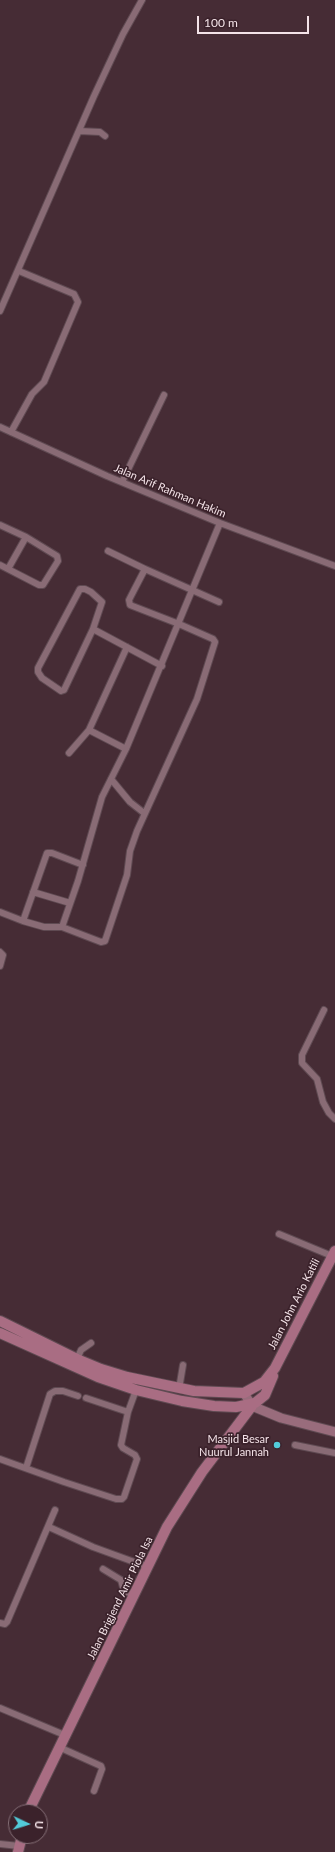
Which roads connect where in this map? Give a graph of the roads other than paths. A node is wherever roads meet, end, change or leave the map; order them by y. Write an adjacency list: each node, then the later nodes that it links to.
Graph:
1 (142, 0): 2 (street)
2 (79, 131): 3 (street); 4 (street)
3 (105, 136)
4 (19, 271): 5 (street); 8 (street)
5 (0, 311)
6 (164, 395): 9 (street)
7 (0, 426): 8 (street, Jalan Arif Rahman Hakim)
8 (11, 432): 9 (street, Jalan Arif Rahman Hakim)
9 (122, 482): 10 (street, Jalan Arif Rahman Hakim)
10 (220, 523): 15 (street, Jalan Arif Rahman Hakim); 18 (street)
11 (0, 525): 12 (street)
12 (26, 537): 16 (street); 16 (street)
13 (108, 551): 17 (street)
14 (0, 565): 16 (street)
15 (335, 566)
16 (8, 569)
17 (145, 570): 18 (street); 20 (street)
18 (192, 590): 19 (street); 20 (street)
19 (219, 602)
20 (179, 624): 23 (street); 28 (street)
21 (93, 629): 21 (street); 22 (street)
22 (127, 647): 23 (street); 24 (street)
23 (162, 666): 25 (street)
24 (89, 730): 25 (street); 26 (street)
25 (126, 749): 27 (street)
26 (69, 753)
27 (111, 780): 28 (street); 29 (street)
28 (144, 813): 34 (street)
29 (83, 865): 30 (street); 31 (street)
30 (33, 892): 31 (street); 33 (street)
31 (70, 903): 34 (street)
32 (0, 912): 33 (street)
33 (23, 920): 34 (street)
34 (62, 927)
35 (0, 952): 36 (street)
36 (0, 966)
37 (324, 1010): 38 (street)
38 (335, 1119)
39 (279, 1234): 40 (street)
40 (334, 1253): 46 (main road, Jalan John Ario Katili)
41 (0, 1321): 44 (main road)
42 (0, 1333): 48 (main road)
43 (91, 1343): 44 (street)
44 (77, 1359): 47 (main road)
45 (183, 1365): 47 (street)
46 (275, 1368): 49 (main road, Jalan John Ario Katili); 52 (main road, Jalan John Ario Katili)
47 (179, 1389): 49 (main road)
48 (136, 1390): 52 (main road); 53 (street)
49 (244, 1394): 52 (street)
50 (78, 1396): 58 (street)
51 (86, 1398): 53 (street)
52 (251, 1405): 54 (street); 61 (main road, Jalan Brigjend Amir Piola Isa)
53 (128, 1412): 58 (street)
54 (335, 1432)
55 (295, 1445): 56 (street)
56 (335, 1453)
57 (0, 1459): 58 (street)
58 (26, 1468)
59 (56, 1510): 60 (street)
60 (49, 1527): 61 (street); 64 (street)
61 (148, 1567): 63 (main road, Jalan Brigjend Amir Piola Isa)
62 (103, 1569): 63 (street)
63 (134, 1595): 66 (main road, Jalan Brigjend Amir Piola Isa)
64 (0, 1623)
65 (0, 1708): 66 (street)
66 (67, 1736): 67 (main road, Jalan Brigjend Amir Piola Isa)
67 (61, 1748): 68 (street); 69 (main road, Jalan Brigjend Amir Piola Isa)
68 (94, 1791)
69 (32, 1804)

